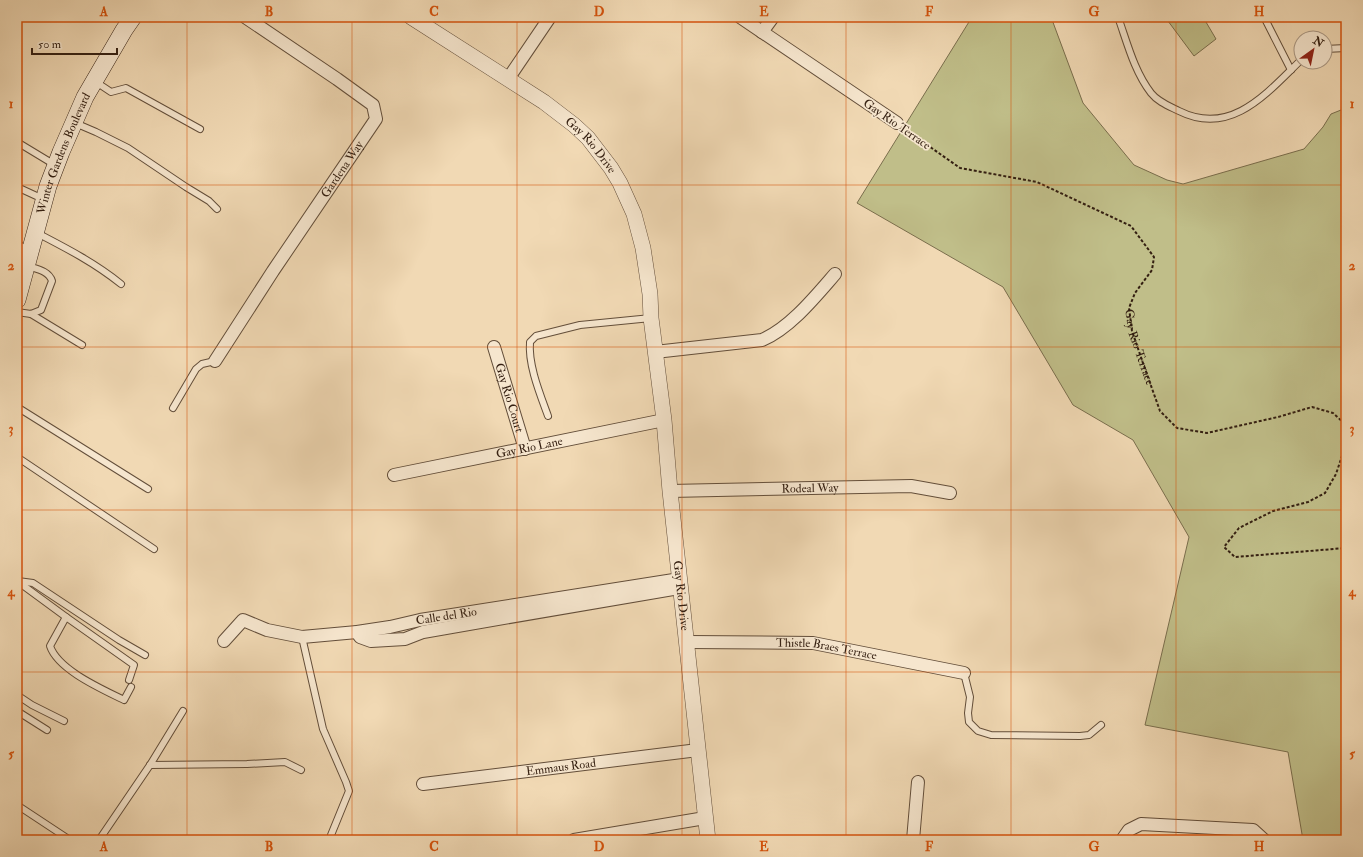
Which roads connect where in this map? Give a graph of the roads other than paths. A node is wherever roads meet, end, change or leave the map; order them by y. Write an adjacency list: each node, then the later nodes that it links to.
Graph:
1 (133, 17): 14 (main road, Winter Gardens Boulevard)
2 (245, 17): 34 (street, Gardena Way)
3 (411, 17): 13 (street, Gay Rio Drive)
4 (550, 17): 13 (street)
5 (740, 17): 9 (street, Gay Rio Terrace)
6 (773, 17): 9 (street)
7 (1118, 17): 12 (lane)
8 (1264, 17): 12 (lane)
9 (762, 32): 16 (street, Gay Rio Terrace)
10 (1346, 48): 11 (lane)
11 (1333, 49)
12 (1291, 70)
13 (508, 79): 30 (street, Gay Rio Drive)
14 (94, 81): 15 (main road, Winter Gardens Boulevard); 17 (lane)
15 (74, 123): 19 (main road, Winter Gardens Boulevard); 22 (lane)
16 (896, 123)
17 (200, 129)
18 (17, 142): 19 (lane)
19 (56, 166): 21 (main road, Winter Gardens Boulevard)
20 (17, 187): 21 (lane)
21 (44, 200): 23 (main road, Winter Gardens Boulevard)
22 (217, 209)
23 (35, 233): 24 (main road, Winter Gardens Boulevard); 26 (lane)
24 (24, 256): 27 (main road, Winter Gardens Boulevard); 29 (lane)
25 (835, 274): 33 (street)
26 (121, 284)
27 (17, 300)
28 (17, 312): 29 (lane)
29 (31, 314): 31 (lane)
30 (651, 318): 33 (street, Gay Rio Drive); 37 (lane)
31 (82, 345)
32 (494, 347): 39 (street, Gay Rio Court)
33 (656, 352): 38 (street, Gay Rio Drive)
34 (215, 362): 36 (lane)
35 (17, 408): 42 (lane)
36 (173, 408)
37 (548, 416)
38 (664, 420): 39 (street, Gay Rio Lane); 43 (street, Gay Rio Drive)
39 (525, 449): 41 (street, Gay Rio Lane)
40 (17, 457): 45 (lane)
41 (394, 475)
42 (148, 489)
43 (670, 491): 44 (street, Rodeal Way); 47 (street, Gay Rio Drive)
44 (950, 493)
45 (154, 549)
46 (17, 581): 48 (lane); 52 (lane)
47 (681, 583): 49 (street, Calle del Rio); 51 (street, Gay Rio Drive)
48 (66, 617): 54 (lane); 55 (lane)
49 (302, 638): 50 (street, Calle del Rio); 71 (lane)
50 (224, 641)
51 (687, 642): 53 (street, Thistle Braes Terrace); 62 (street, Gay Rio Drive)
52 (145, 655)
53 (964, 673): 60 (lane)
54 (129, 680)
55 (131, 687)
56 (17, 695): 59 (lane)
57 (183, 711): 63 (lane)
58 (17, 712): 61 (lane)
59 (64, 721)
60 (1101, 725)
61 (47, 730)
62 (698, 750): 66 (street, Emmaus Road); 68 (street, Gay Rio Drive)
63 (150, 766): 64 (lane); 70 (lane)
64 (301, 770)
65 (918, 782): 74 (street)
66 (423, 784)
67 (17, 805): 69 (lane)
68 (706, 818): 72 (street); 73 (street, Gay Rio Drive)
69 (70, 840)
70 (99, 840)
71 (329, 840)
72 (574, 840)
73 (708, 840)
74 (913, 840)
75 (1122, 840): 76 (street)
76 (1264, 840)

